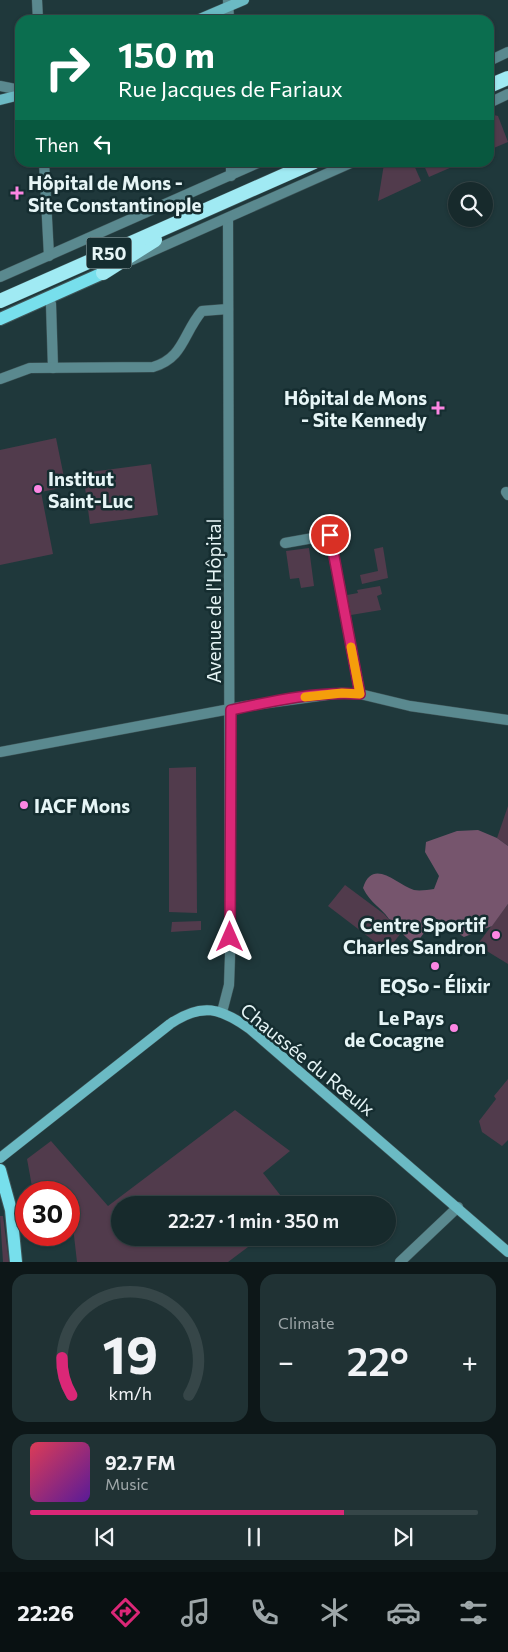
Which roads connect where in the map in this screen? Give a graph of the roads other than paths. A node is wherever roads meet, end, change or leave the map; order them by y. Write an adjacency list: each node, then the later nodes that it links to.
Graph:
1 (37, 0): 4 (street)
2 (244, 0): 3 (main road)
3 (228, 3): 5 (main road)
4 (38, 15)
5 (206, 15)
6 (508, 52): 7 (street)
7 (494, 59)
8 (508, 78): 9 (highway)
9 (494, 84)
10 (0, 86): 11 (street)
11 (15, 89)
12 (508, 94): 15 (street)
13 (15, 96): 14 (main road)
14 (0, 100)
15 (494, 100)
16 (44, 167): 24 (street)
17 (231, 167): 21 (street)
18 (250, 167): 21 (street)
19 (304, 167): 22 (highway, R50)
20 (342, 167): 23 (street)
21 (231, 176): 24 (street)
22 (218, 204): 25 (highway); 28 (highway, R50)
23 (228, 218): 25 (street); 29 (street, Avenue de l'Hôpital)
24 (48, 256): 26 (street)
25 (104, 273): 27 (main road)
26 (0, 277)
27 (49, 298): 30 (main road); 31 (street)
28 (0, 302)
29 (228, 309): 31 (street); 35 (street, Avenue de l'Hôpital)
30 (0, 319)
31 (53, 368): 32 (street)
32 (0, 379)
33 (285, 543): 34 (street)
34 (360, 694): 35 (street); 36 (street)
35 (231, 710): 37 (street); 38 (street, Avenue de l'Hôpital)
36 (508, 720)
37 (0, 752)
38 (222, 1012): 39 (main road, Chaussée du Rœulx); 41 (main road, Chaussée du Rœulx)
39 (0, 1158)
40 (0, 1170): 43 (main road)
41 (458, 1207): 42 (main road, Chaussée du Rœulx); 44 (street)
42 (508, 1252)
43 (16, 1262)
44 (400, 1262)

